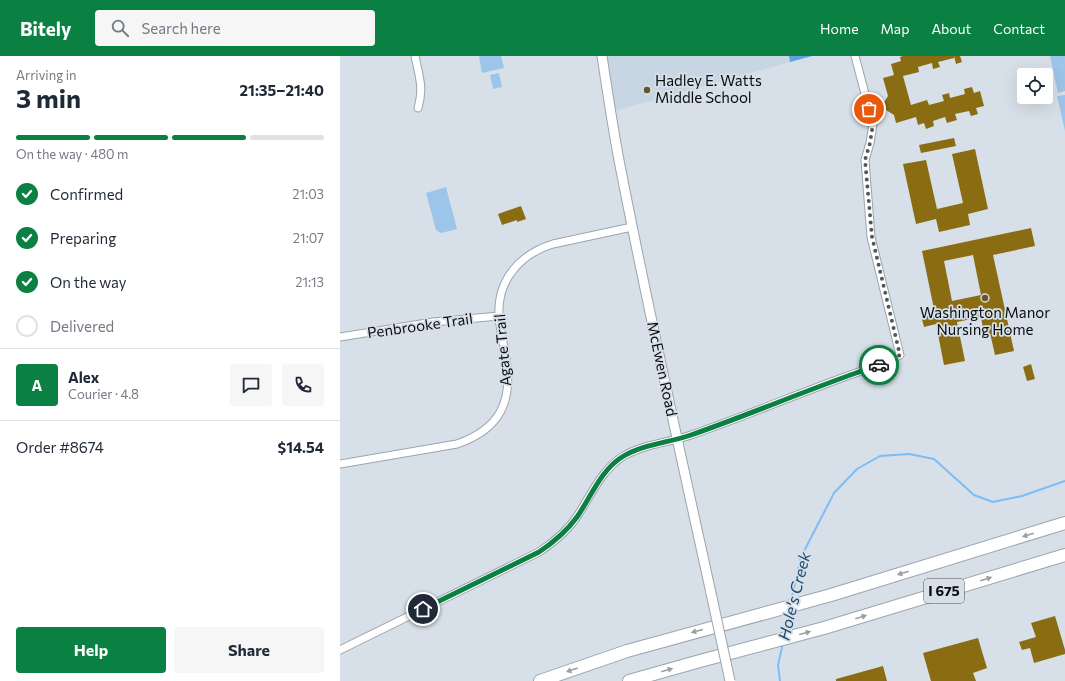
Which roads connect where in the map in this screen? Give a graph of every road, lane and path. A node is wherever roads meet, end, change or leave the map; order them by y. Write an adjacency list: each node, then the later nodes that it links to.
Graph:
1 (415, 56): 4 (street)
2 (602, 56): 5 (street, McEwen Road)
3 (855, 56): 8 (street)
4 (418, 108)
5 (632, 227): 6 (street, Agate Trail); 8 (street, McEwen Road)
6 (499, 316): 7 (street, Penbrooke Trail); 9 (street, Agate Trail)
7 (340, 337)
8 (677, 438): 12 (street); 15 (street, McEwen Road, bridge)
9 (340, 464)
10 (1065, 523): 13 (highway, I 675, one-way to 13)
11 (1065, 555): 14 (highway, I 675, one-way to 11)
12 (341, 647)
13 (540, 681)
14 (630, 681)
15 (730, 681)

